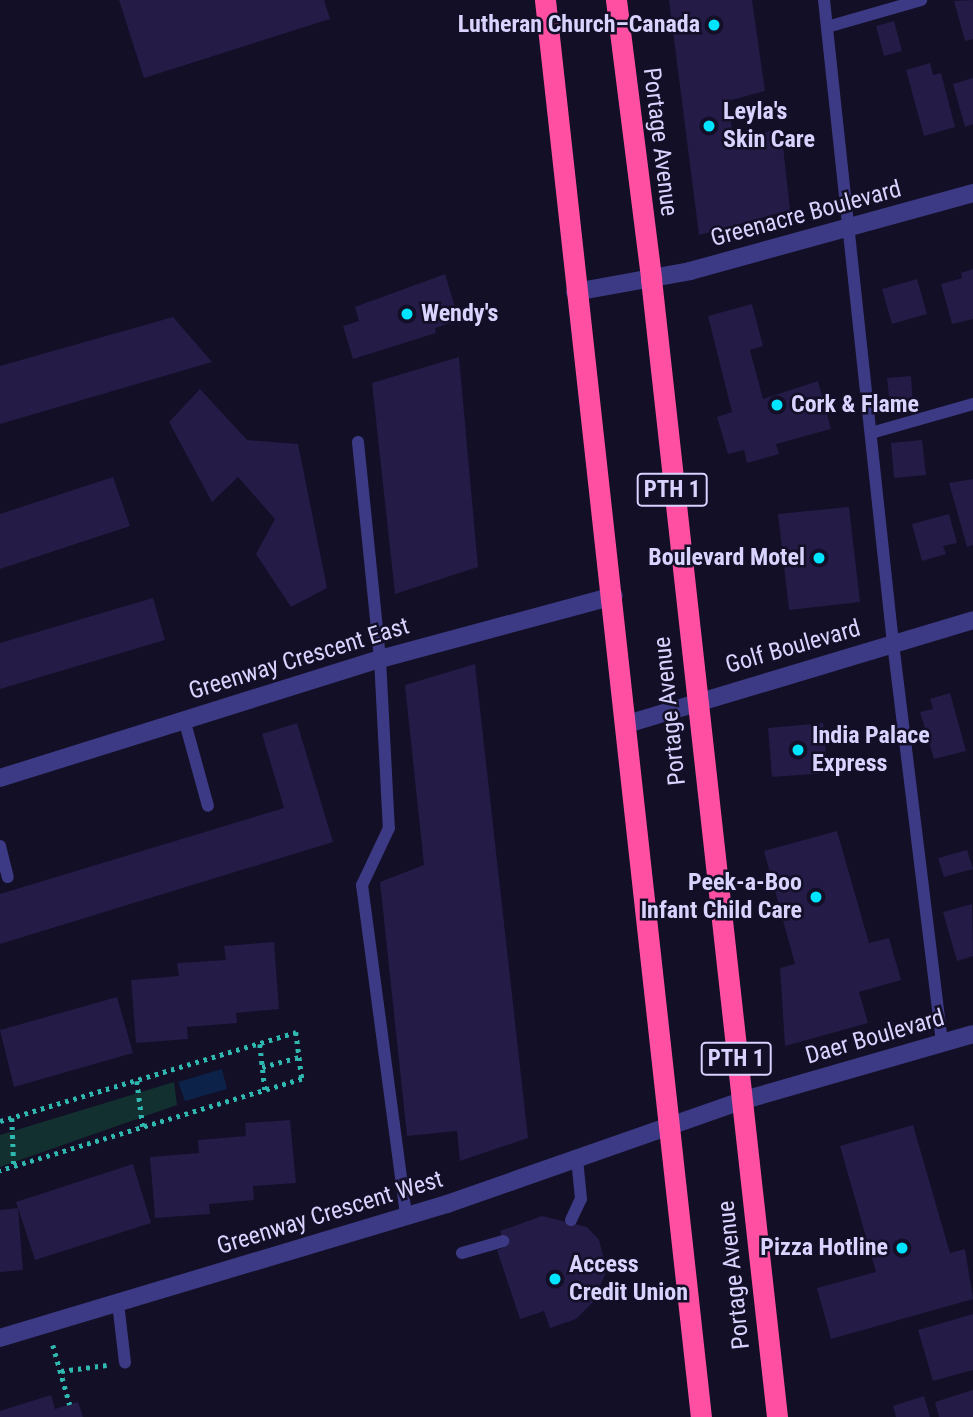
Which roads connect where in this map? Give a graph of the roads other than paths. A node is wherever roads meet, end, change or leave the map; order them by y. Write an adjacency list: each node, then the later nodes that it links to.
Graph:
1 (545, 0): 9 (highway, Portage Avenue / PTH 1)
2 (615, 0): 8 (highway, Portage Avenue / PTH 1)
3 (824, 0): 5 (lane)
4 (921, 0): 5 (lane)
5 (827, 27): 7 (lane)
6 (973, 193): 7 (street, Greenacre Boulevard)
7 (849, 228): 8 (street, Greenacre Boulevard); 11 (lane)
8 (651, 279): 9 (street, Greenacre Boulevard); 17 (highway, Portage Avenue / PTH 1)
9 (575, 292): 13 (highway, Portage Avenue / PTH 1)
10 (973, 404): 11 (lane)
11 (871, 433): 15 (lane)
12 (358, 442): 16 (lane)
13 (614, 596): 16 (street, Greenway Crescent East); 19 (highway, Portage Avenue / PTH 1)
14 (973, 620): 15 (street, Golf Boulevard)
15 (893, 643): 17 (street, Golf Boulevard); 25 (lane)
16 (380, 659): 18 (street, Greenway Crescent East); 29 (lane)
17 (695, 702): 19 (street, Golf Boulevard); 26 (highway, Portage Avenue / PTH 1)
18 (184, 719): 20 (street, Greenway Crescent East); 21 (lane)
19 (627, 724): 27 (highway, Portage Avenue / PTH 1)
20 (0, 778)
21 (208, 806)
22 (0, 846): 23 (lane)
23 (8, 877)
24 (972, 1037): 25 (street, Daer Boulevard)
25 (942, 1043): 26 (street, Daer Boulevard)
26 (741, 1101): 27 (street, Daer Boulevard); 37 (highway, Portage Avenue / PTH 1)
27 (671, 1126): 28 (street, Greenway Crescent West); 36 (highway, Portage Avenue / PTH 1)
28 (577, 1159): 29 (street, Greenway Crescent West); 30 (lane)
29 (406, 1216): 33 (street, Greenway Crescent West)
30 (571, 1220)
31 (503, 1241): 32 (lane)
32 (462, 1253)
33 (118, 1303): 34 (street, Greenway Crescent West); 35 (lane)
34 (0, 1338)
35 (125, 1363)
36 (701, 1417)
37 (777, 1417)

